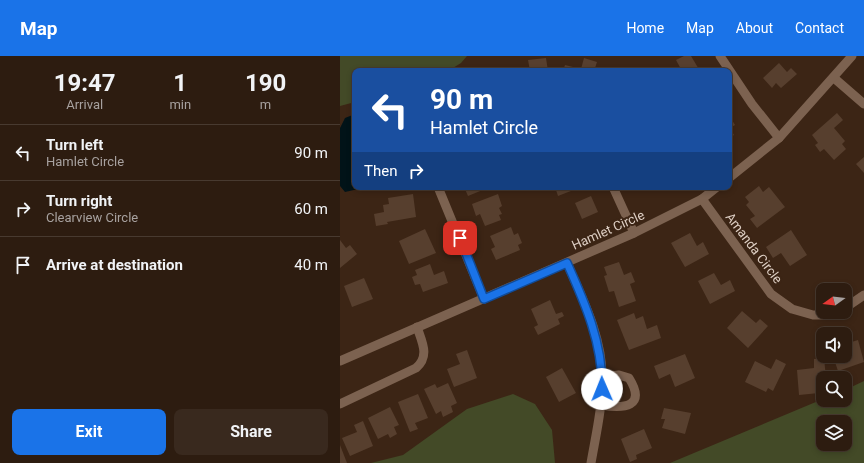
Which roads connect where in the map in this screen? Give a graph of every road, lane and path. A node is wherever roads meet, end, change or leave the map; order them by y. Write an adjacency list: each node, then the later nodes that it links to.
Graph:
1 (720, 56): 3 (street)
2 (852, 56): 5 (street)
3 (728, 68)
4 (732, 74): 7 (street)
5 (834, 78): 6 (street); 7 (street)
6 (864, 104)
7 (779, 138): 8 (street)
8 (732, 176)
9 (439, 190): 16 (street)
10 (615, 190): 13 (street)
11 (713, 190): 12 (street, Hamlet Circle)
12 (702, 199): 13 (street, Hamlet Circle); 18 (street, Amanda Circle)
13 (634, 233): 14 (street, Hamlet Circle)
14 (567, 263): 16 (street, Hamlet Circle); 21 (street)
15 (864, 295): 17 (street)
16 (484, 299): 19 (street, Hamlet Circle)
17 (852, 303)
18 (816, 315)
19 (417, 327): 20 (street, Hamlet Circle); 22 (street)
20 (341, 356)
21 (602, 377): 23 (street); 23 (street)
22 (340, 404)
23 (601, 405): 24 (street)
24 (591, 463)

